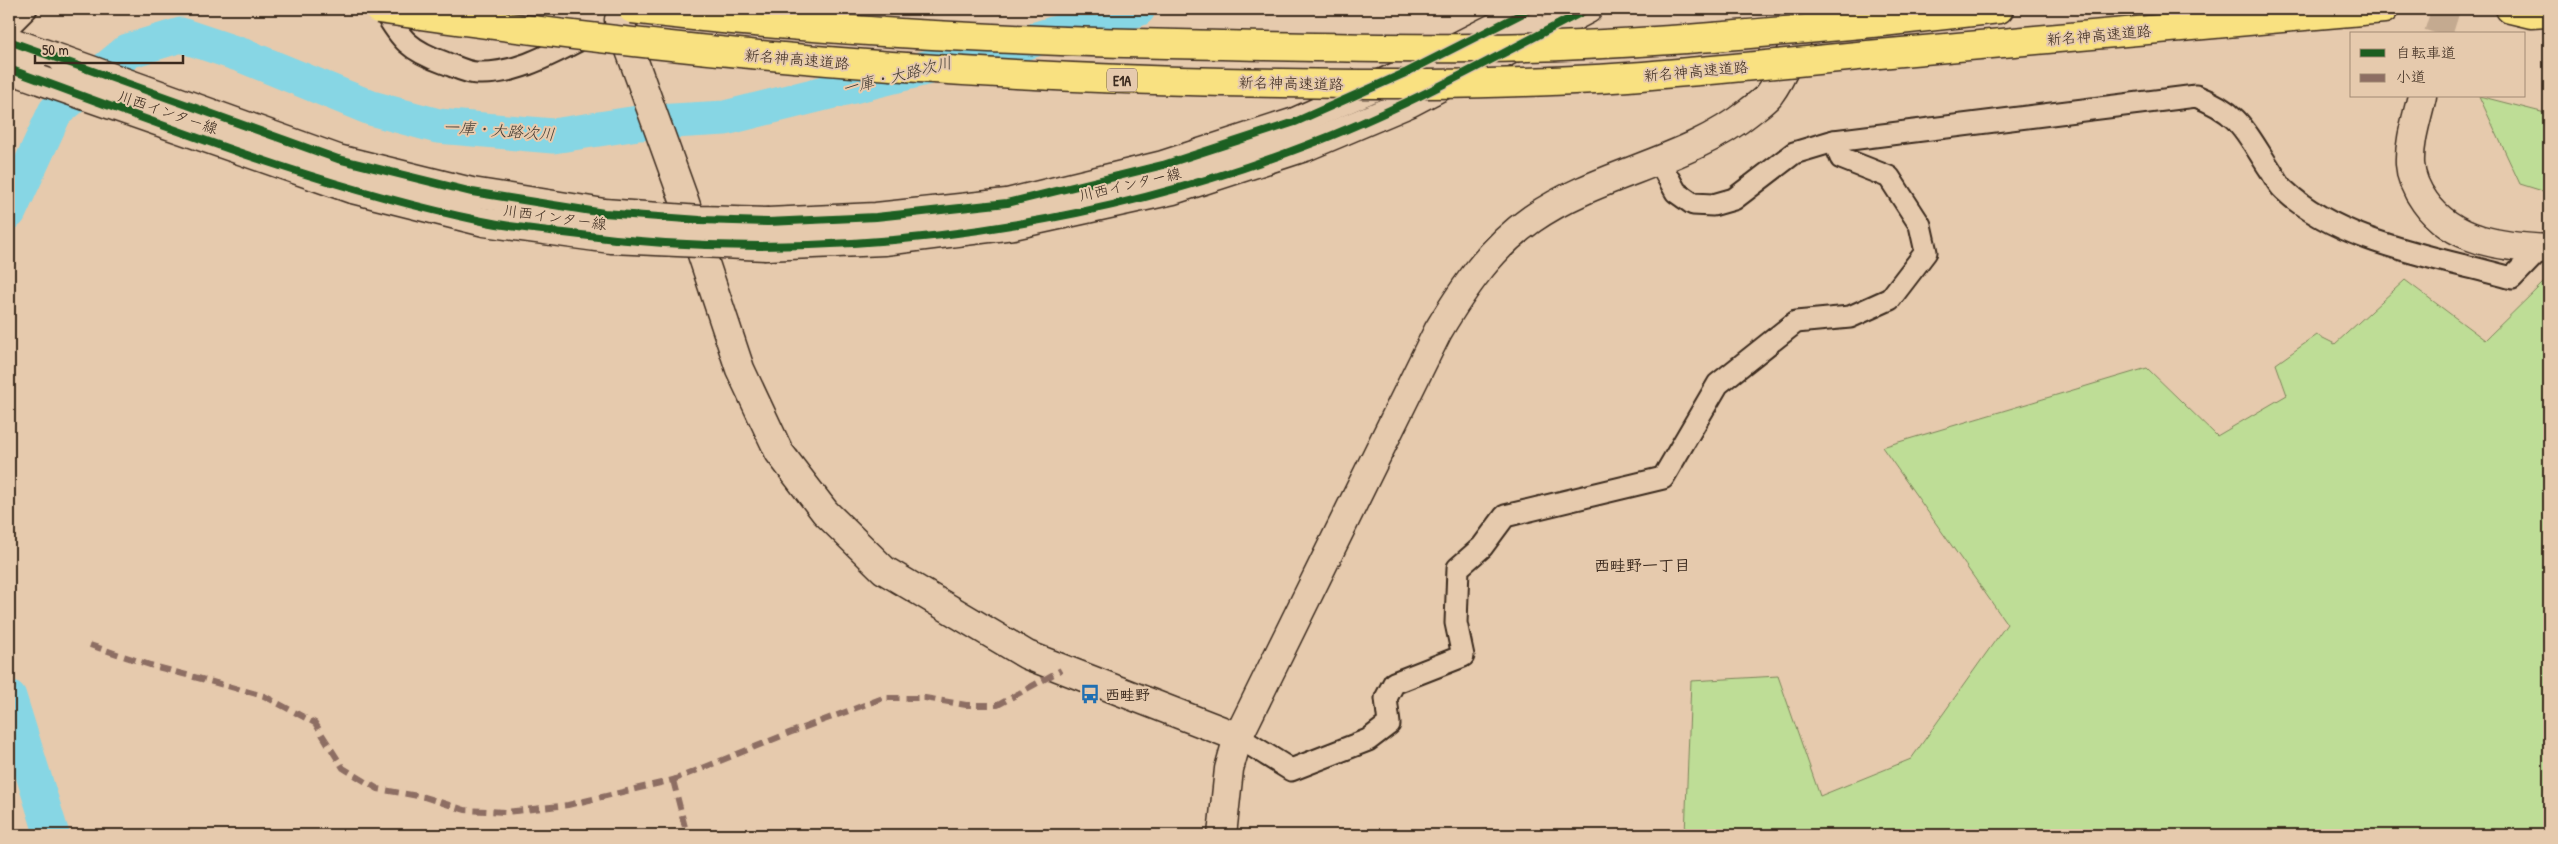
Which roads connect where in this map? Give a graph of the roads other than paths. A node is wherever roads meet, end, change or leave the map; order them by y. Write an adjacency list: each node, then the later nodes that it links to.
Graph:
1 (26, 9): 13 (street)
2 (378, 9): 8 (highway, 新名神高速道路 / E1A, bridge)
3 (383, 9): 10 (street)
4 (1531, 9): 18 (main road, 川西インター線)
5 (1588, 9): 18 (main road, 川西インター線)
6 (1808, 9): 17 (main road)
7 (1999, 9): 12 (highway)
8 (2384, 9)
9 (2510, 9): 11 (highway)
10 (625, 12): 12 (highway, 新名神高速道路, bridge); 20 (main road)
11 (2549, 13)
12 (1887, 14)
13 (10, 33): 18 (main road, 川西インター線, bridge)
14 (9, 69): 18 (main road, 川西インター線, bridge)
15 (2422, 98): 19 (main road)
16 (1834, 141): 17 (street); 19 (street); 20 (street)
17 (1659, 161): 20 (main road)
18 (767, 234)
19 (2544, 249)
20 (1238, 737): 21 (main road)
21 (1222, 835)

